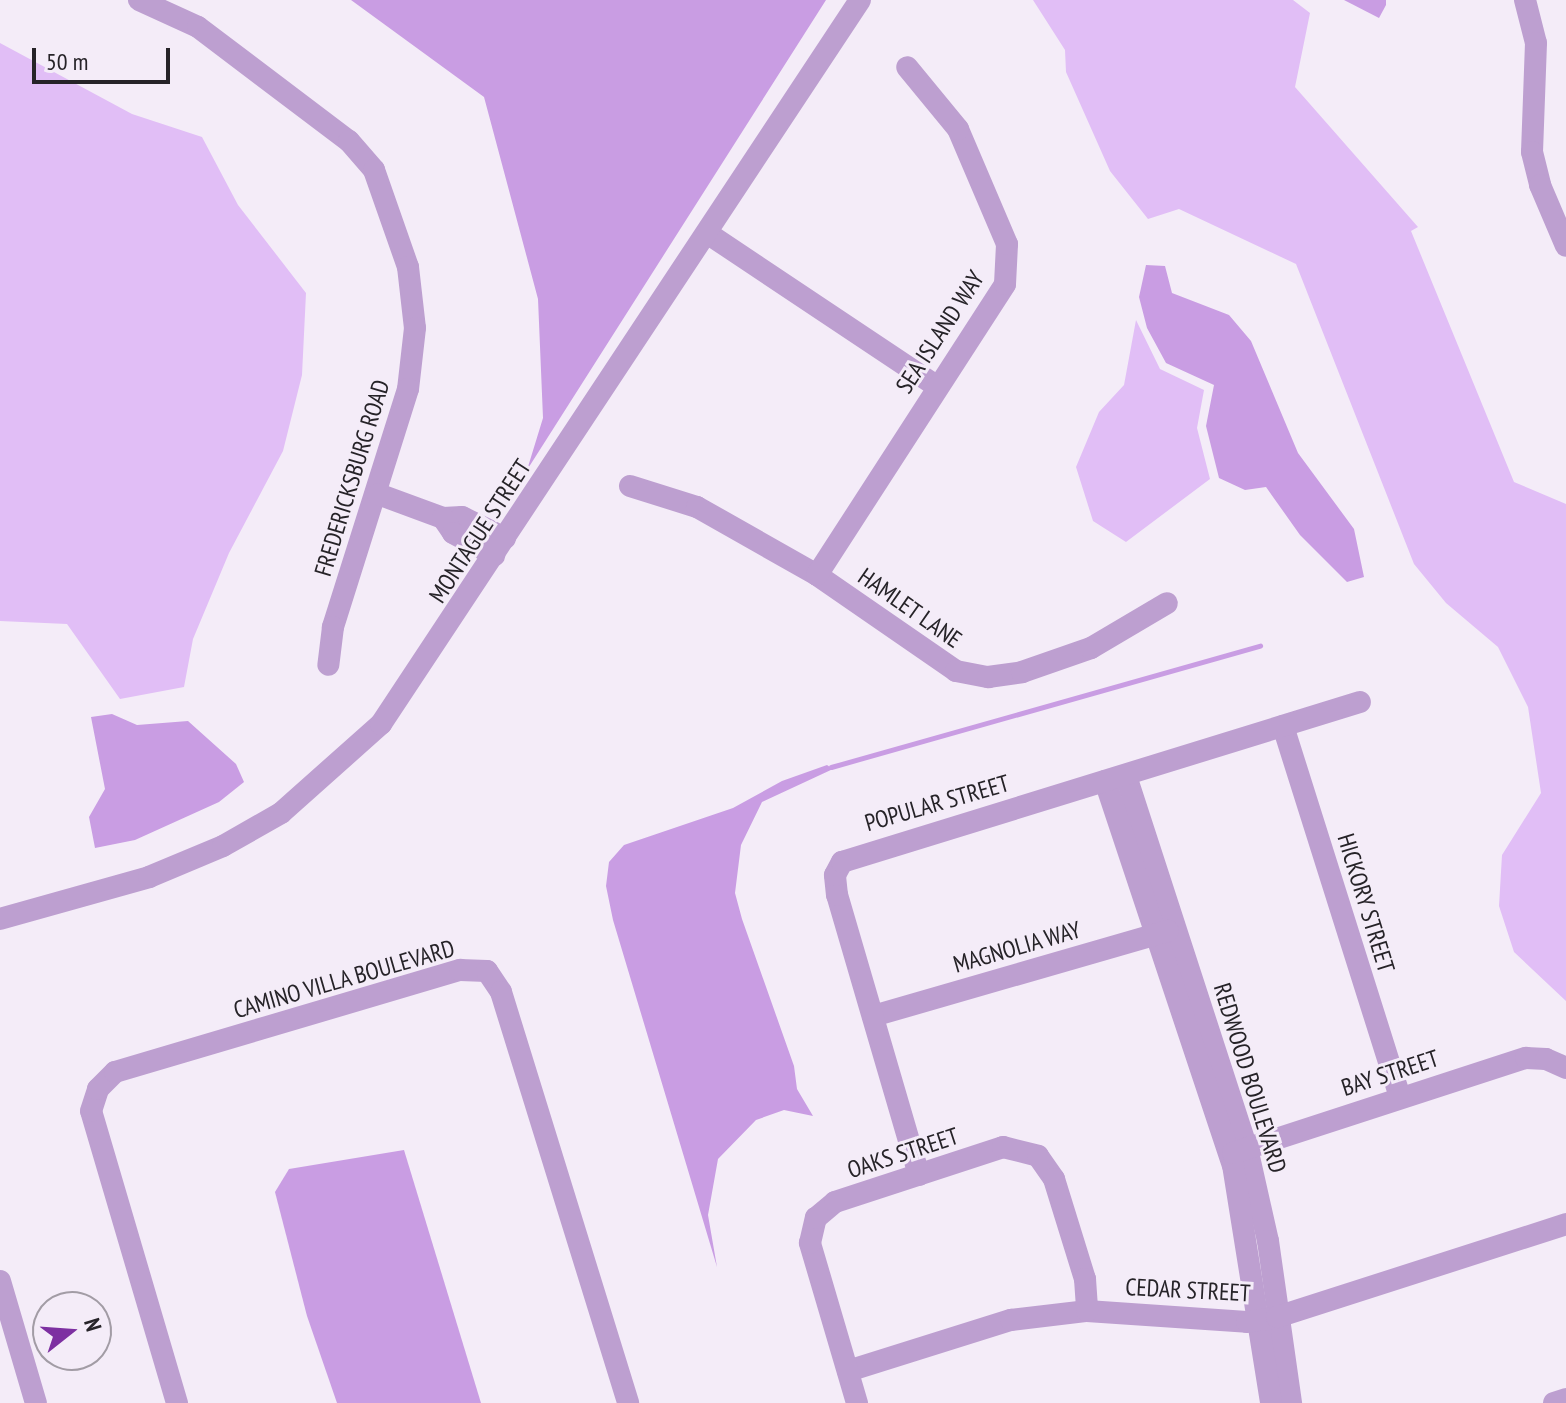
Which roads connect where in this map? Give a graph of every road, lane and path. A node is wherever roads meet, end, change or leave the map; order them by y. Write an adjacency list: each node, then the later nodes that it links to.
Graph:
1 (139, 0): 9 (street, FREDERICKSBURG ROAD)
2 (860, 0): 5 (street, MONTAGUE STREET)
3 (1525, 0): 6 (street)
4 (907, 67): 7 (street, SEA ISLAND WAY)
5 (707, 233): 7 (street); 10 (street, MONTAGUE STREET)
6 (1566, 246)
7 (936, 386): 11 (street, SEA ISLAND WAY)
8 (630, 486): 11 (street, HAMLET LANE)
9 (378, 494): 10 (street); 13 (street, FREDERICKSBURG ROAD)
10 (500, 546): 17 (street, MONTAGUE STREET)
11 (817, 575): 12 (street, HAMLET LANE)
12 (1167, 603)
13 (328, 665)
14 (1360, 702): 15 (street, POPULAR STREET)
15 (1283, 726): 16 (street, POPULAR STREET); 21 (street, HICKORY STREET)
16 (1116, 778): 18 (street, REDWOOD BOULEVARD); 19 (street, POPULAR STREET)
17 (0, 919)
18 (1165, 932): 19 (street, MAGNOLIA WAY); 22 (street, REDWOOD BOULEVARD)
19 (873, 1016): 23 (street, POPULAR STREET)
20 (1566, 1068): 21 (street, BAY STREET)
21 (1400, 1097): 22 (street, BAY STREET)
22 (1238, 1151): 27 (street, REDWOOD BOULEVARD)
23 (919, 1175): 26 (street, OAKS STREET); 28 (street, OAKS STREET)
24 (1566, 1224): 27 (street, CEDAR STREET)
25 (0, 1281): 30 (street)
26 (1087, 1311): 27 (street, CEDAR STREET); 28 (street, CEDAR STREET)
27 (1267, 1319): 34 (street, REDWOOD BOULEVARD); 35 (street, REDWOOD BOULEVARD)
28 (848, 1371): 33 (street, OAKS STREET)
29 (1566, 1399): 36 (street)
30 (36, 1403)
31 (177, 1403): 32 (street, CAMINO VILLA BOULEVARD)
32 (628, 1403)
33 (857, 1403)
34 (1271, 1403)
35 (1291, 1403)
36 (1554, 1403)

